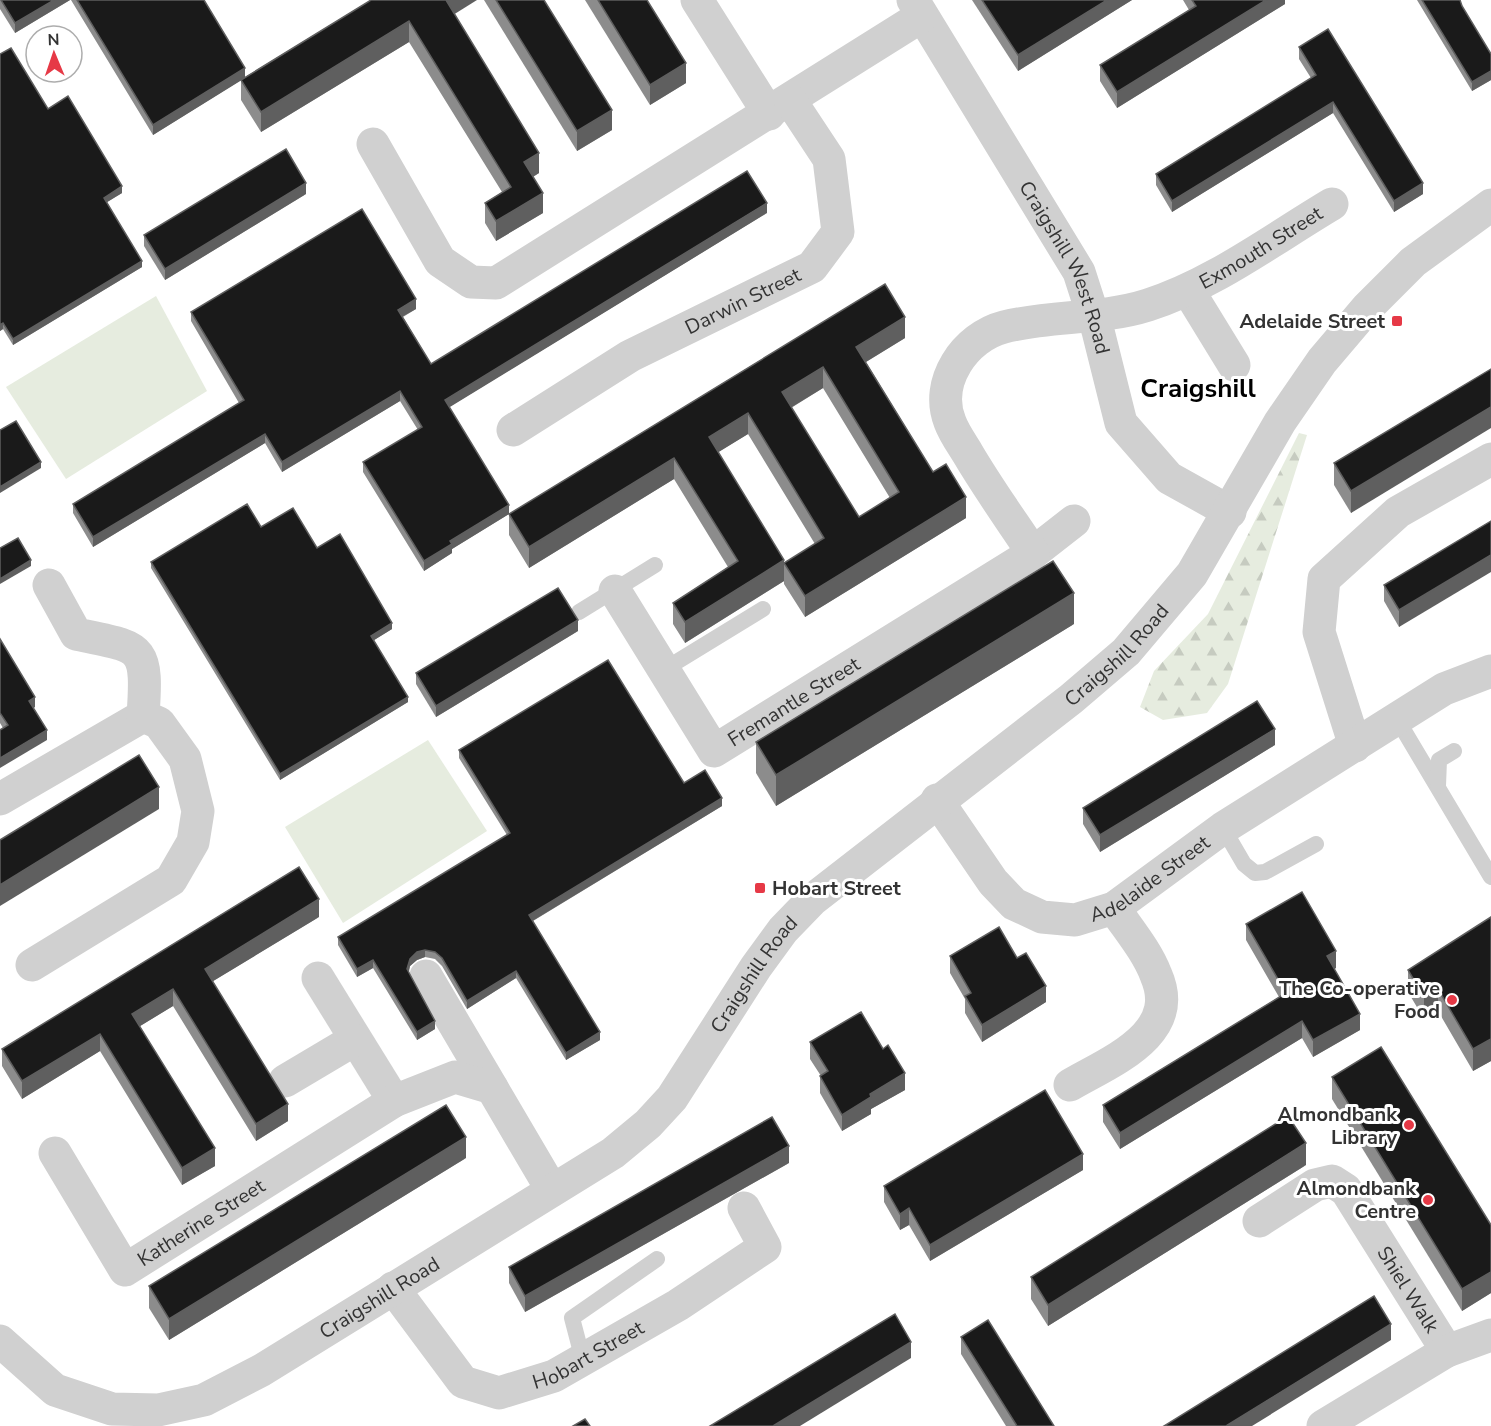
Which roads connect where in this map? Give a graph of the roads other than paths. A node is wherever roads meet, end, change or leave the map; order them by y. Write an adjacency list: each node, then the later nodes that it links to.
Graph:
1 (697, 0): 3 (street, Darwin Street)
2 (918, 8): 3 (street); 8 (street, Craigshill West Road)
3 (780, 107): 4 (street); 10 (street, Darwin Street)
4 (373, 144)
5 (1332, 204): 7 (street, Exmouth Street)
6 (1491, 205): 12 (street, Craigshill Road)
7 (1188, 290): 8 (street, Exmouth Street); 9 (street, Exmouth Street)
8 (1094, 316): 12 (street, Craigshill West Road); 14 (street)
9 (1234, 365)
10 (513, 430)
11 (1491, 459): 24 (street)
12 (1230, 512): 28 (street, Craigshill Road)
13 (1074, 521): 14 (street, Fremantle Street)
14 (1033, 553): 20 (street, Fremantle Street)
15 (655, 566): 17 (lane)
16 (49, 585): 22 (street)
17 (615, 591): 19 (lane); 20 (street, Fremantle Street)
18 (763, 609): 20 (lane)
19 (579, 612)
20 (665, 669)
21 (1491, 672): 23 (street, Adelaide Street)
22 (143, 716): 27 (street); 33 (street)
23 (1397, 719): 24 (street, Adelaide Street); 26 (lane)
24 (1355, 746): 29 (street, Adelaide Street)
25 (1454, 751): 26 (lane)
26 (1438, 786): 31 (lane)
27 (0, 799)
28 (937, 800): 32 (street, Adelaide Street); 42 (street, Craigshill Road)
29 (1223, 828): 30 (lane); 32 (street, Adelaide Street)
30 (1316, 844)
31 (1491, 877)
32 (1114, 908): 38 (street)
33 (32, 965)
34 (426, 976): 39 (street)
35 (318, 978): 36 (street)
36 (354, 1040): 37 (street); 40 (street)
37 (285, 1081)
38 (1070, 1085)
39 (492, 1088): 40 (street, Katherine Street); 42 (street)
40 (394, 1101): 41 (street, Katherine Street)
41 (55, 1153)
42 (552, 1190): 46 (street, Craigshill Road)
43 (744, 1208): 50 (street, Hobart Street)
44 (1259, 1221): 49 (street, Shiel Walk)
45 (657, 1259): 50 (lane)
46 (393, 1288): 48 (street, Craigshill Road); 50 (street, Hobart Street)
47 (1491, 1335): 49 (street, Shiel Walk)
48 (0, 1341)
49 (1447, 1351): 51 (street, Shiel Walk)
50 (583, 1360)
51 (1323, 1426)

